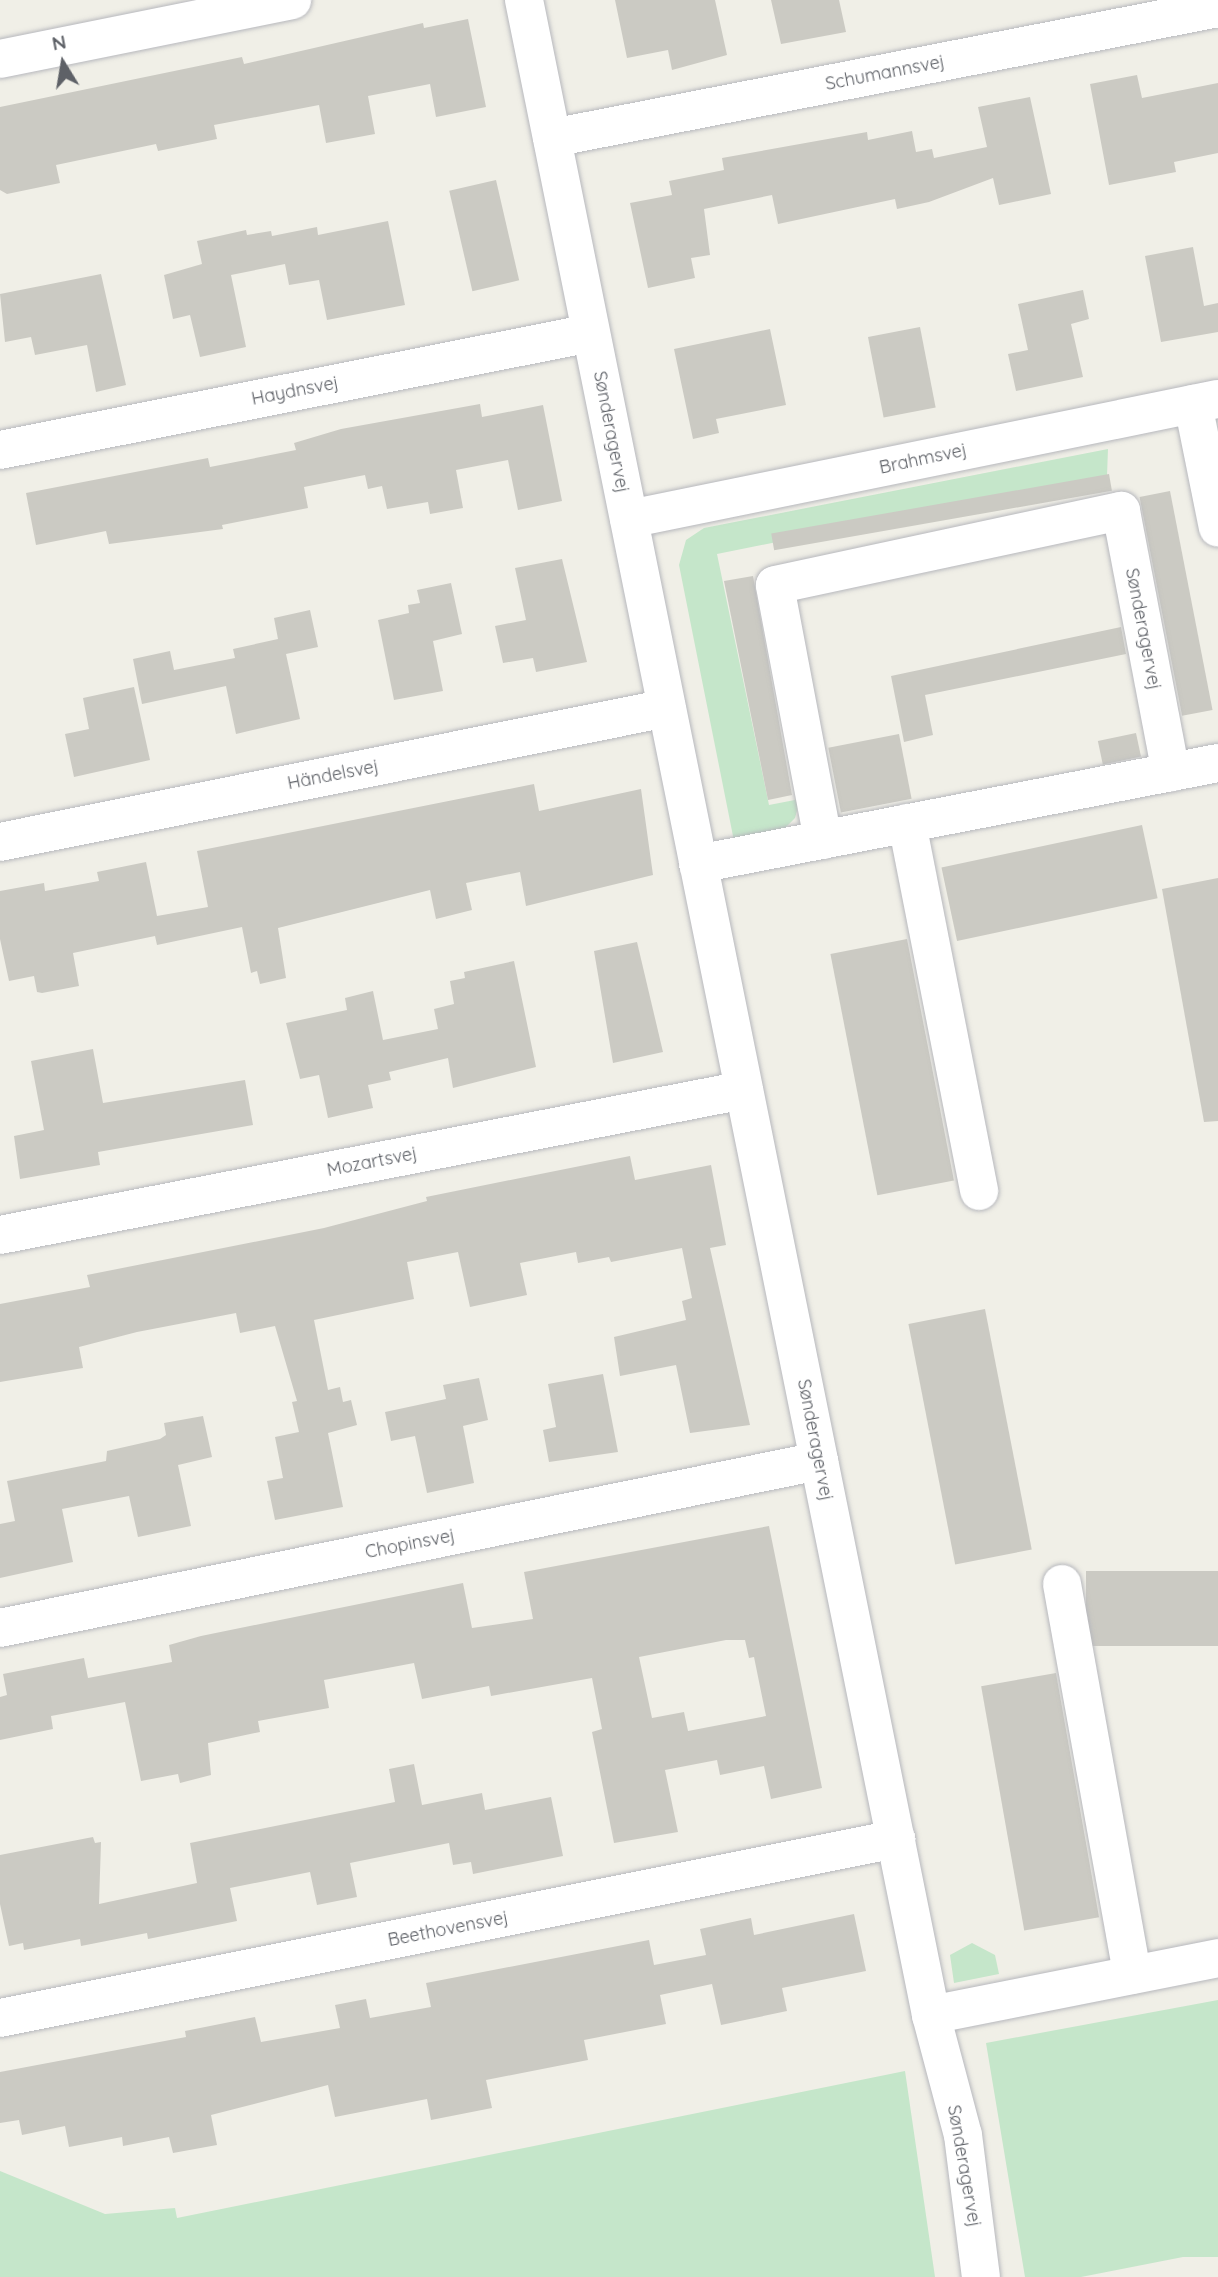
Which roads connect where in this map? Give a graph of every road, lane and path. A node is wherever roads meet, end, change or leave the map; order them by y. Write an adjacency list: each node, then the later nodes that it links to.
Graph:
1 (292, 0): 4 (street)
2 (524, 0): 5 (street, Sønderagervej)
3 (1218, 8): 5 (street, Schumannsvej)
4 (0, 59)
5 (552, 138): 6 (street, Sønderagervej)
6 (591, 333): 8 (street, Haydnsvej); 9 (street, Sønderagervej)
7 (1206, 402): 9 (street, Brahmsvej); 10 (street)
8 (0, 450)
9 (629, 519): 11 (street, Sønderagervej)
10 (1218, 528)
11 (667, 708): 16 (street, Händelsvej); 17 (street, Sønderagervej)
12 (1218, 763): 13 (street)
13 (1171, 772): 14 (street); 15 (street, Sønderagervej)
14 (907, 823): 15 (street); 19 (street)
15 (823, 840): 17 (street)
16 (0, 842)
17 (698, 864): 18 (street, Sønderagervej)
18 (744, 1090): 20 (street, Mozartsvej); 21 (street, Sønderagervej)
19 (979, 1191)
20 (0, 1235)
21 (819, 1461): 23 (street, Chopinsvej); 24 (street, Sønderagervej)
22 (1062, 1584): 26 (street)
23 (0, 1628)
24 (896, 1839): 27 (street, Sønderagervej); 28 (street, Beethovensvej)
25 (1218, 1958): 26 (street)
26 (1132, 1975): 27 (street)
27 (931, 2015): 29 (street, Sønderagervej)
28 (0, 2018)
29 (981, 2277)

